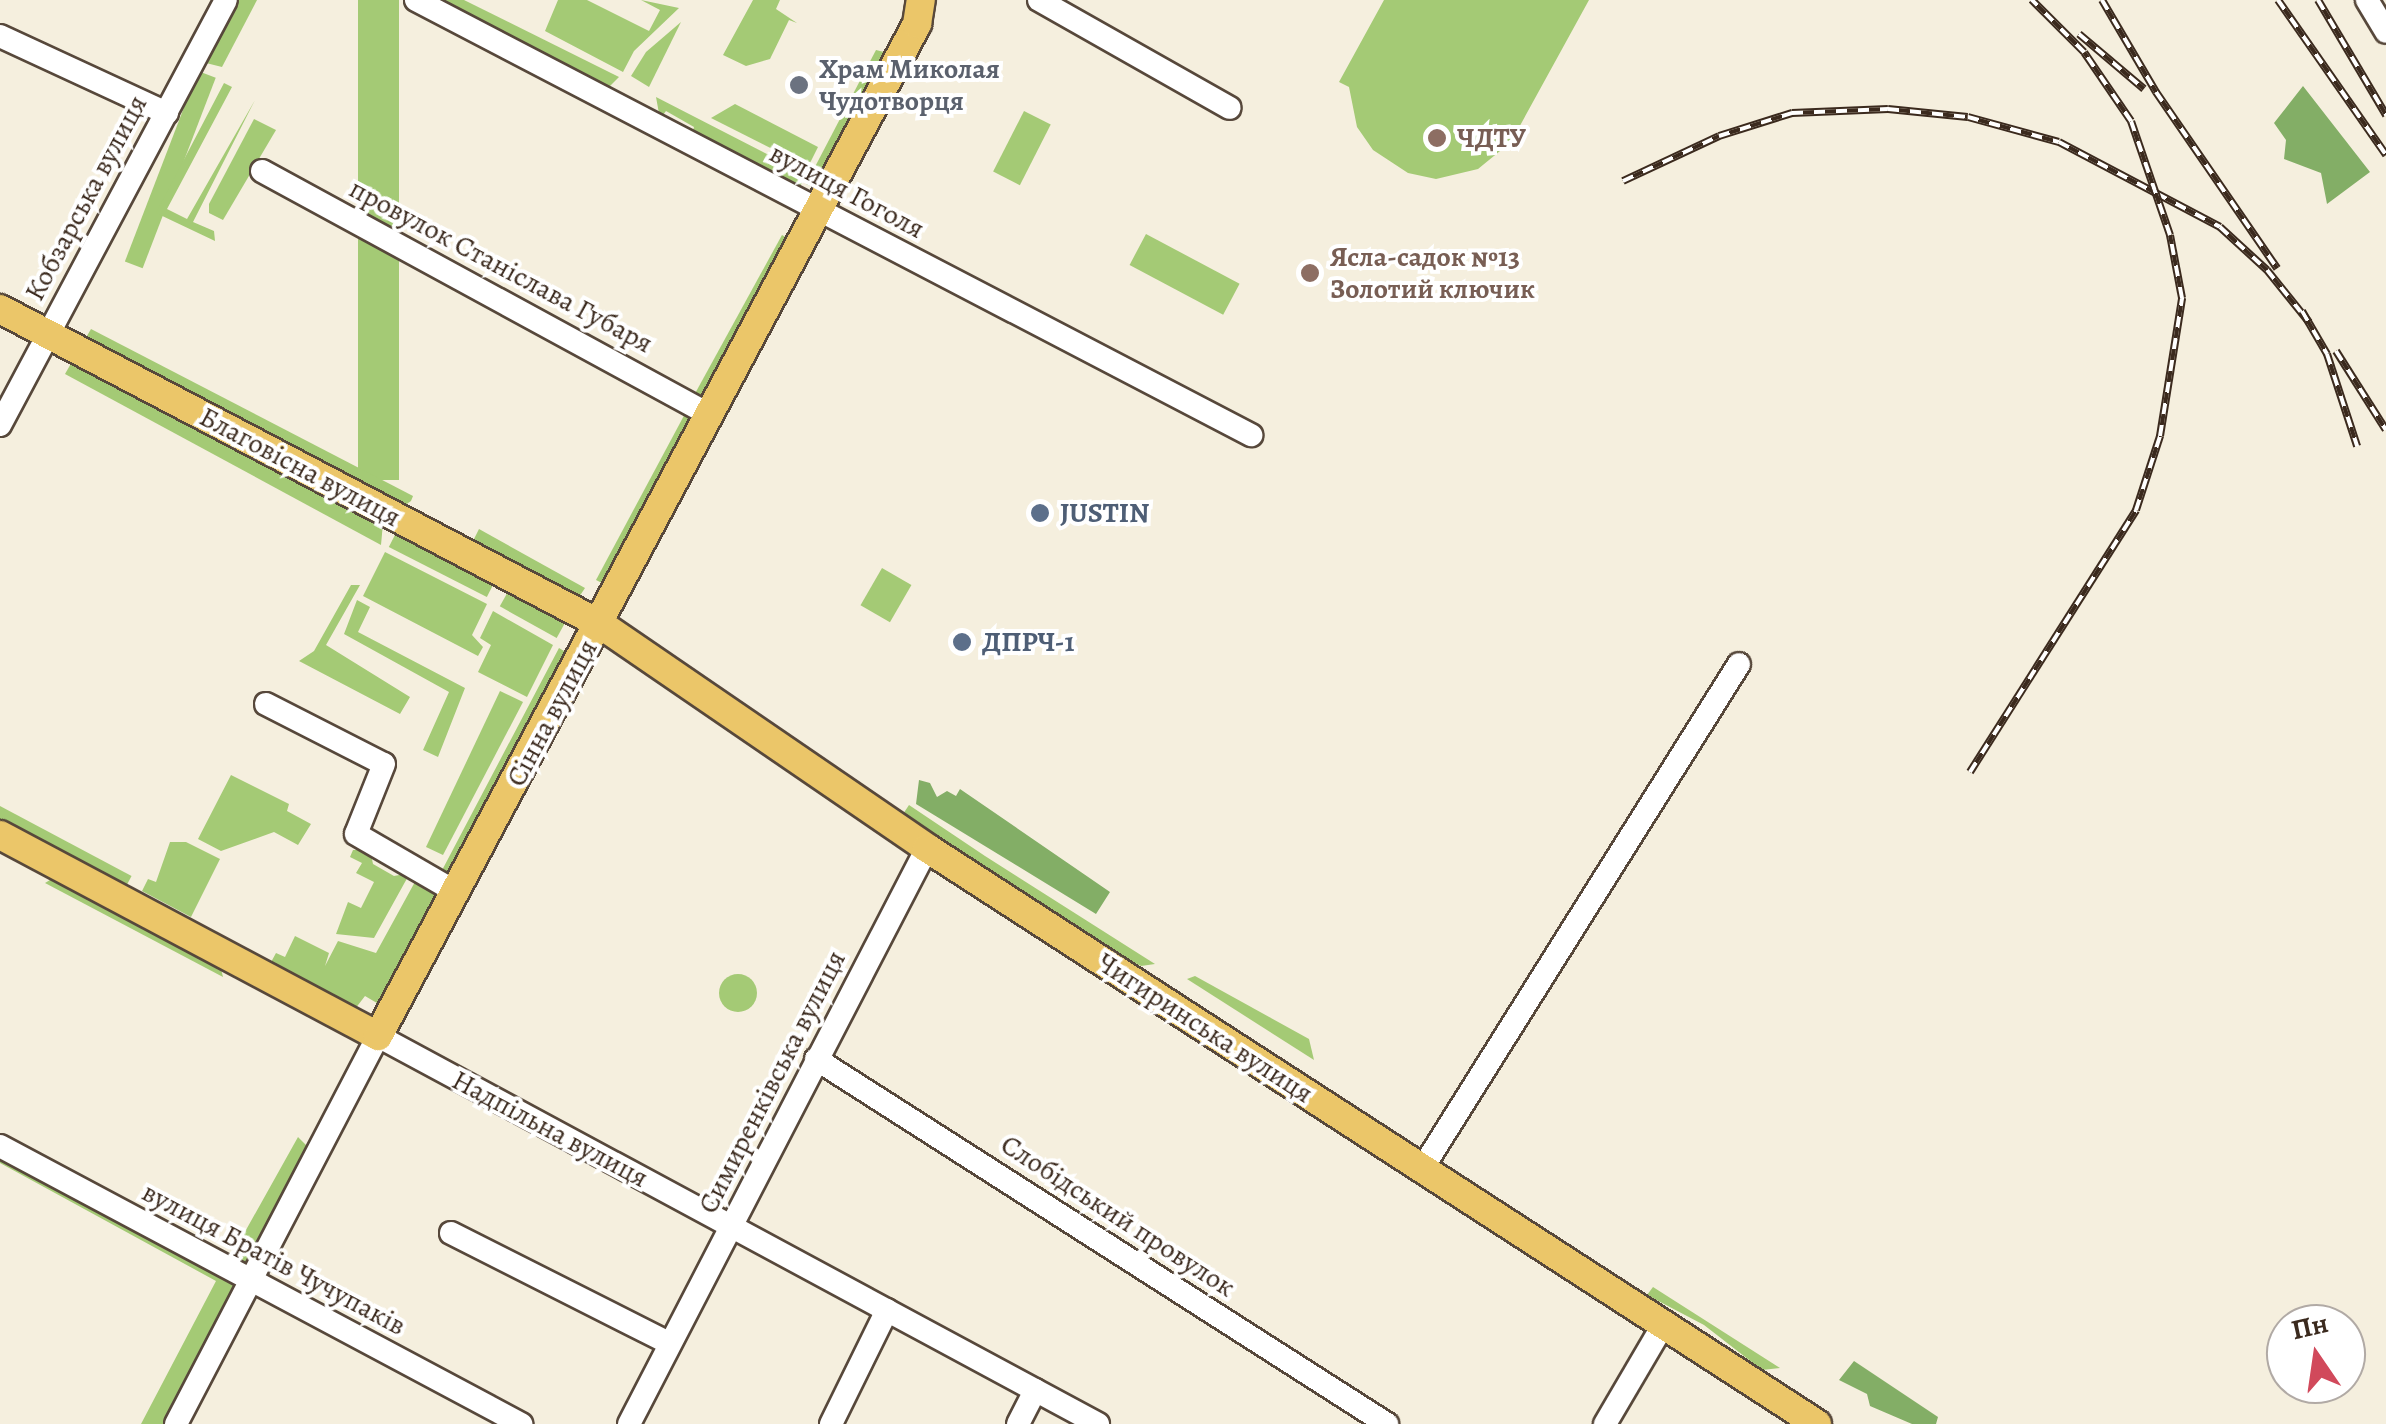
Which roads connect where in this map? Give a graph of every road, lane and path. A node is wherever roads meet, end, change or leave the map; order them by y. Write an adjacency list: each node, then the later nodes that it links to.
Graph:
1 (226, 0): 9 (street, Кобзарська вулиця)
2 (416, 0): 11 (street, вулиця Гоголя)
3 (921, 0): 11 (main road, Сінна вулиця)
4 (1039, 0): 8 (street)
5 (2368, 0): 6 (street)
6 (2386, 32)
7 (0, 36): 9 (street)
8 (1230, 108)
9 (167, 113): 13 (street, Кобзарська вулиця)
10 (262, 171): 14 (street, провулок Станіслава Губаря)
11 (818, 210): 14 (main road, Сінна вулиця); 16 (street, вулиця Гоголя)
12 (0, 309): 13 (main road, Благовісна вулиця)
13 (48, 334): 15 (street, Кобзарська вулиця); 17 (main road, Благовісна вулиця)
14 (710, 415): 17 (main road, Сінна вулиця)
15 (0, 425)
16 (1251, 435)
17 (600, 624): 21 (main road, Чигиринська вулиця); 22 (main road, Сінна вулиця)
18 (1738, 664): 26 (street)
19 (266, 704): 22 (street)
20 (0, 835): 23 (main road, Надпільна вулиця)
21 (927, 848): 24 (street, Симиренківська вулиця); 26 (main road, Чигиринська вулиця)
22 (456, 892): 23 (main road, Сінна вулиця)
23 (378, 1036): 27 (street, Надпільна вулиця); 29 (street, Сінна вулиця)
24 (816, 1060): 27 (street, Симиренківська вулиця); 40 (street, Слобідський провулок)
25 (0, 1146): 29 (street, вулиця Братів Чучупаків)
26 (1422, 1169): 31 (main road, Чигиринська вулиця)
27 (731, 1226): 30 (street, Надпільна вулиця); 32 (street, Симиренківська вулиця)
28 (452, 1233): 32 (street)
29 (250, 1282): 34 (street, Сінна вулиця); 35 (street, вулиця Братів Чучупаків)
30 (887, 1310): 33 (street, Надпільна вулиця); 37 (street)
31 (1663, 1325): 41 (street); 42 (main road, Чигиринська вулиця)
32 (669, 1343): 36 (street, Симиренківська вулиця)
33 (1036, 1390): 38 (street); 39 (street, Надпільна вулиця)
34 (176, 1424)
35 (521, 1424)
36 (630, 1424)
37 (831, 1424)
38 (1018, 1424)
39 (1098, 1424)
40 (1387, 1424)
41 (1606, 1424)
42 (1817, 1424)

